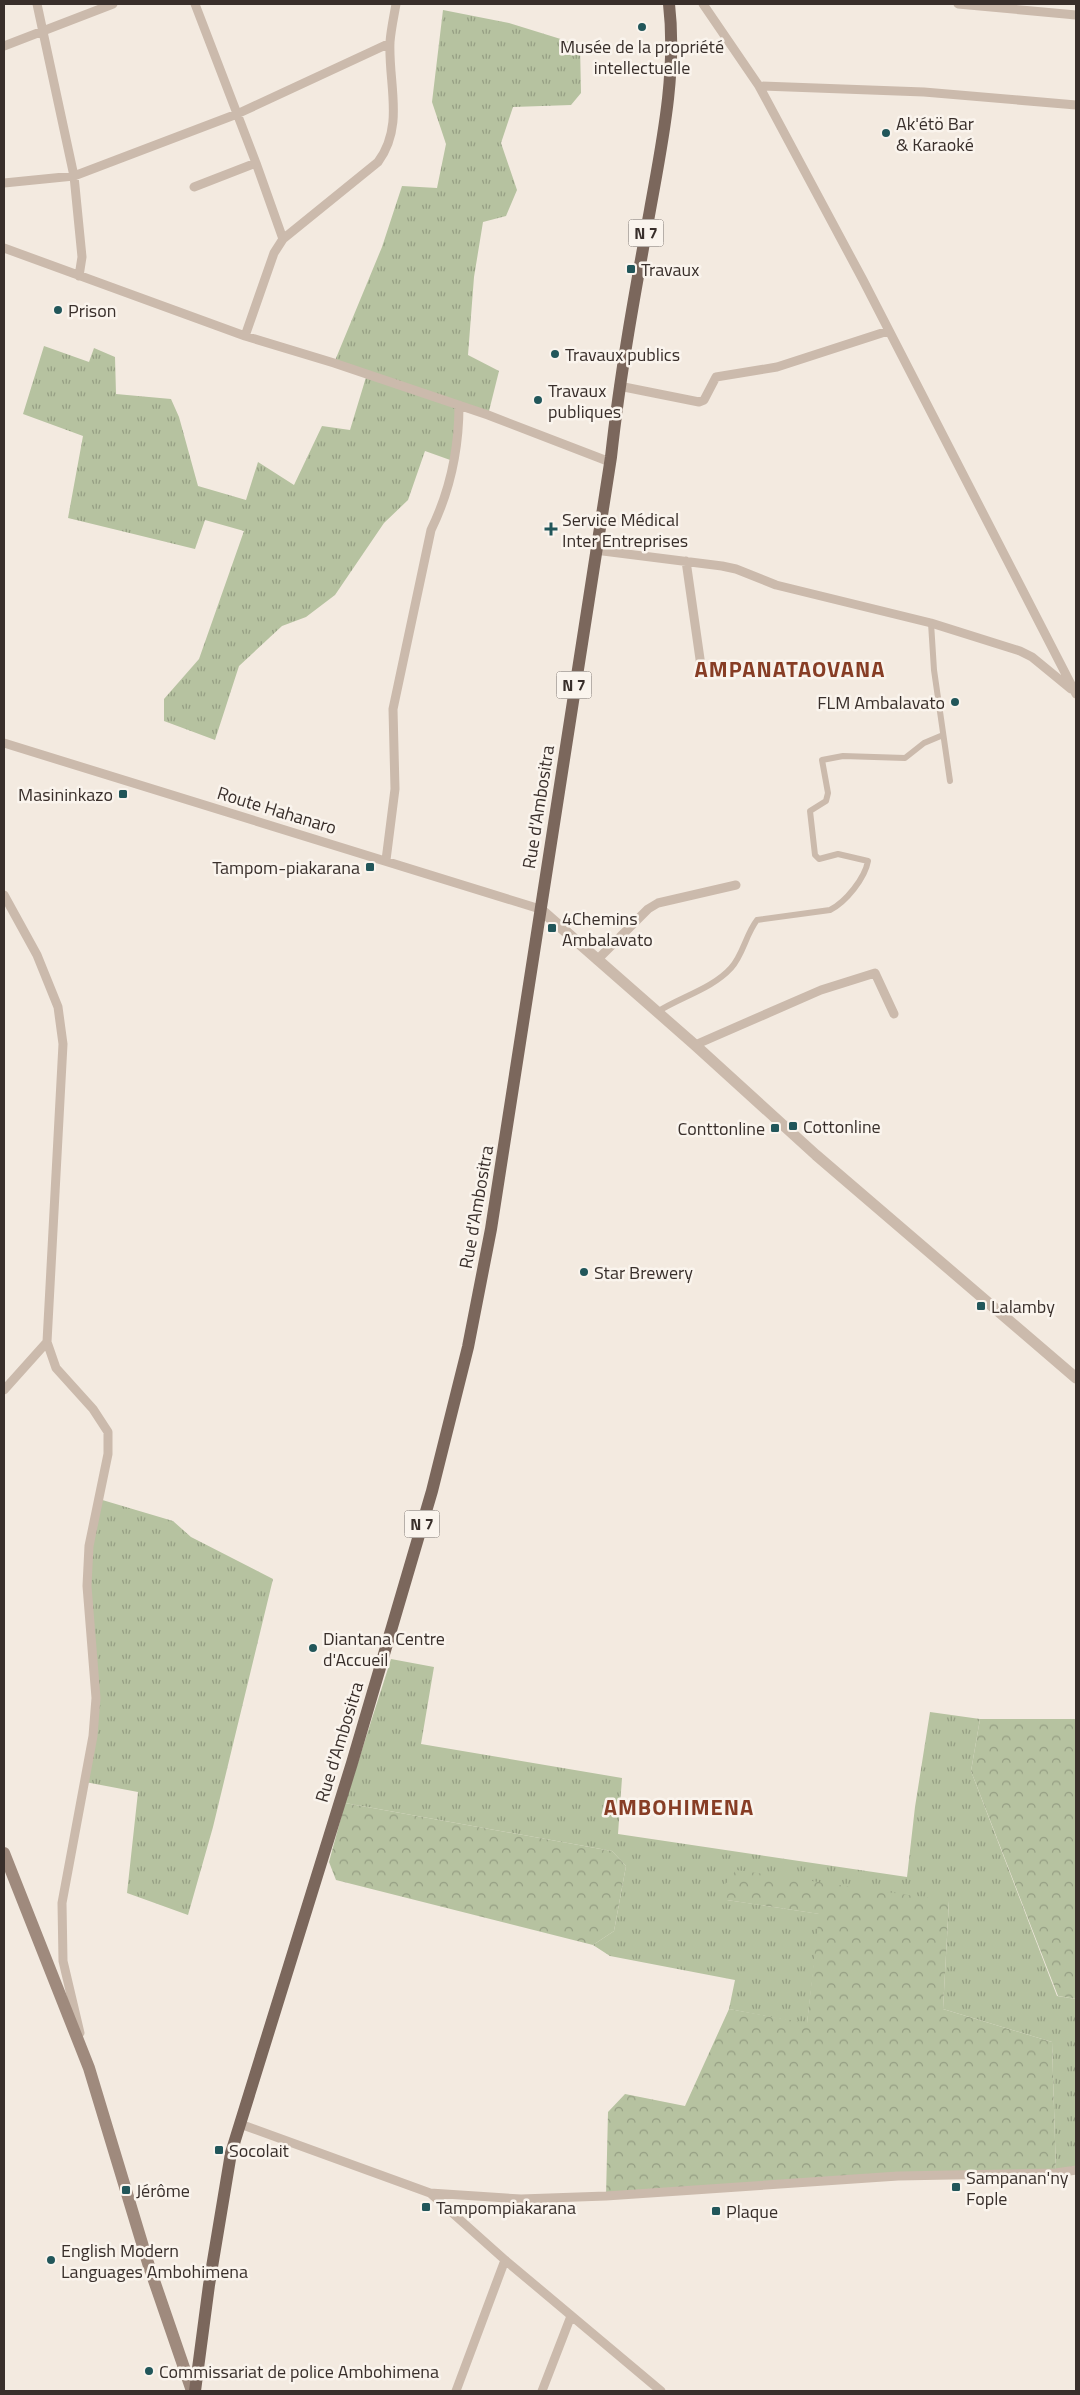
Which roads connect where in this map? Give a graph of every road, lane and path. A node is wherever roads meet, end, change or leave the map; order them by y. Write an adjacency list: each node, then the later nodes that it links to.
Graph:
1 (37, 4): 9 (street)
2 (113, 4): 9 (street)
3 (195, 4): 14 (street)
4 (396, 4): 10 (street)
5 (669, 4): 24 (main road, Rue d'Ambositra / N 7)
6 (703, 4): 12 (street)
7 (958, 4): 8 (street)
8 (1076, 15)
9 (44, 31): 11 (street); 16 (street)
10 (390, 43): 14 (street); 19 (street)
11 (4, 46)
12 (759, 86): 13 (street); 22 (street)
13 (1076, 105)
14 (236, 114): 15 (street); 16 (street)
15 (256, 163): 18 (street); 19 (street)
16 (74, 176): 17 (street); 21 (street)
17 (4, 183)
18 (194, 187)
19 (283, 239): 23 (street)
20 (4, 248): 21 (street)
21 (80, 276): 23 (street)
22 (888, 331): 24 (street); 31 (street)
23 (245, 336): 25 (street)
24 (619, 386): 26 (main road, Rue d'Ambositra / N 7)
25 (459, 405): 26 (street); 35 (street)
26 (610, 462): 27 (main road, Rue d'Ambositra / N 7)
27 (595, 550): 28 (street); 38 (main road, Rue d'Ambositra / N 7)
28 (686, 561): 29 (street); 30 (street)
29 (931, 623): 31 (street); 32 (street)
30 (701, 666)
31 (1076, 693)
32 (943, 735): 34 (street); 40 (street)
33 (4, 743): 35 (street, Route Hahanaro)
34 (950, 781)
35 (386, 860): 38 (street, Route Hahanaro)
36 (736, 884): 39 (street)
37 (4, 895): 43 (street)
38 (540, 909): 39 (street); 48 (main road, Rue d'Ambositra / N 7)
39 (597, 960): 40 (street)
40 (656, 1013): 42 (street)
41 (894, 1014): 42 (street)
42 (695, 1045): 44 (street)
43 (46, 1342): 45 (street); 47 (street)
44 (1076, 1378)
45 (4, 1390)
46 (4, 1853): 47 (main road)
47 (89, 2068): 53 (main road)
48 (240, 2124): 50 (street); 53 (main road, Rue d'Ambositra / N 7)
49 (1076, 2170): 50 (street)
50 (430, 2193): 51 (street)
51 (505, 2260): 52 (street); 54 (street)
52 (571, 2316): 55 (street); 56 (street)
53 (194, 2391)
54 (456, 2391)
55 (542, 2391)
56 (661, 2391)

